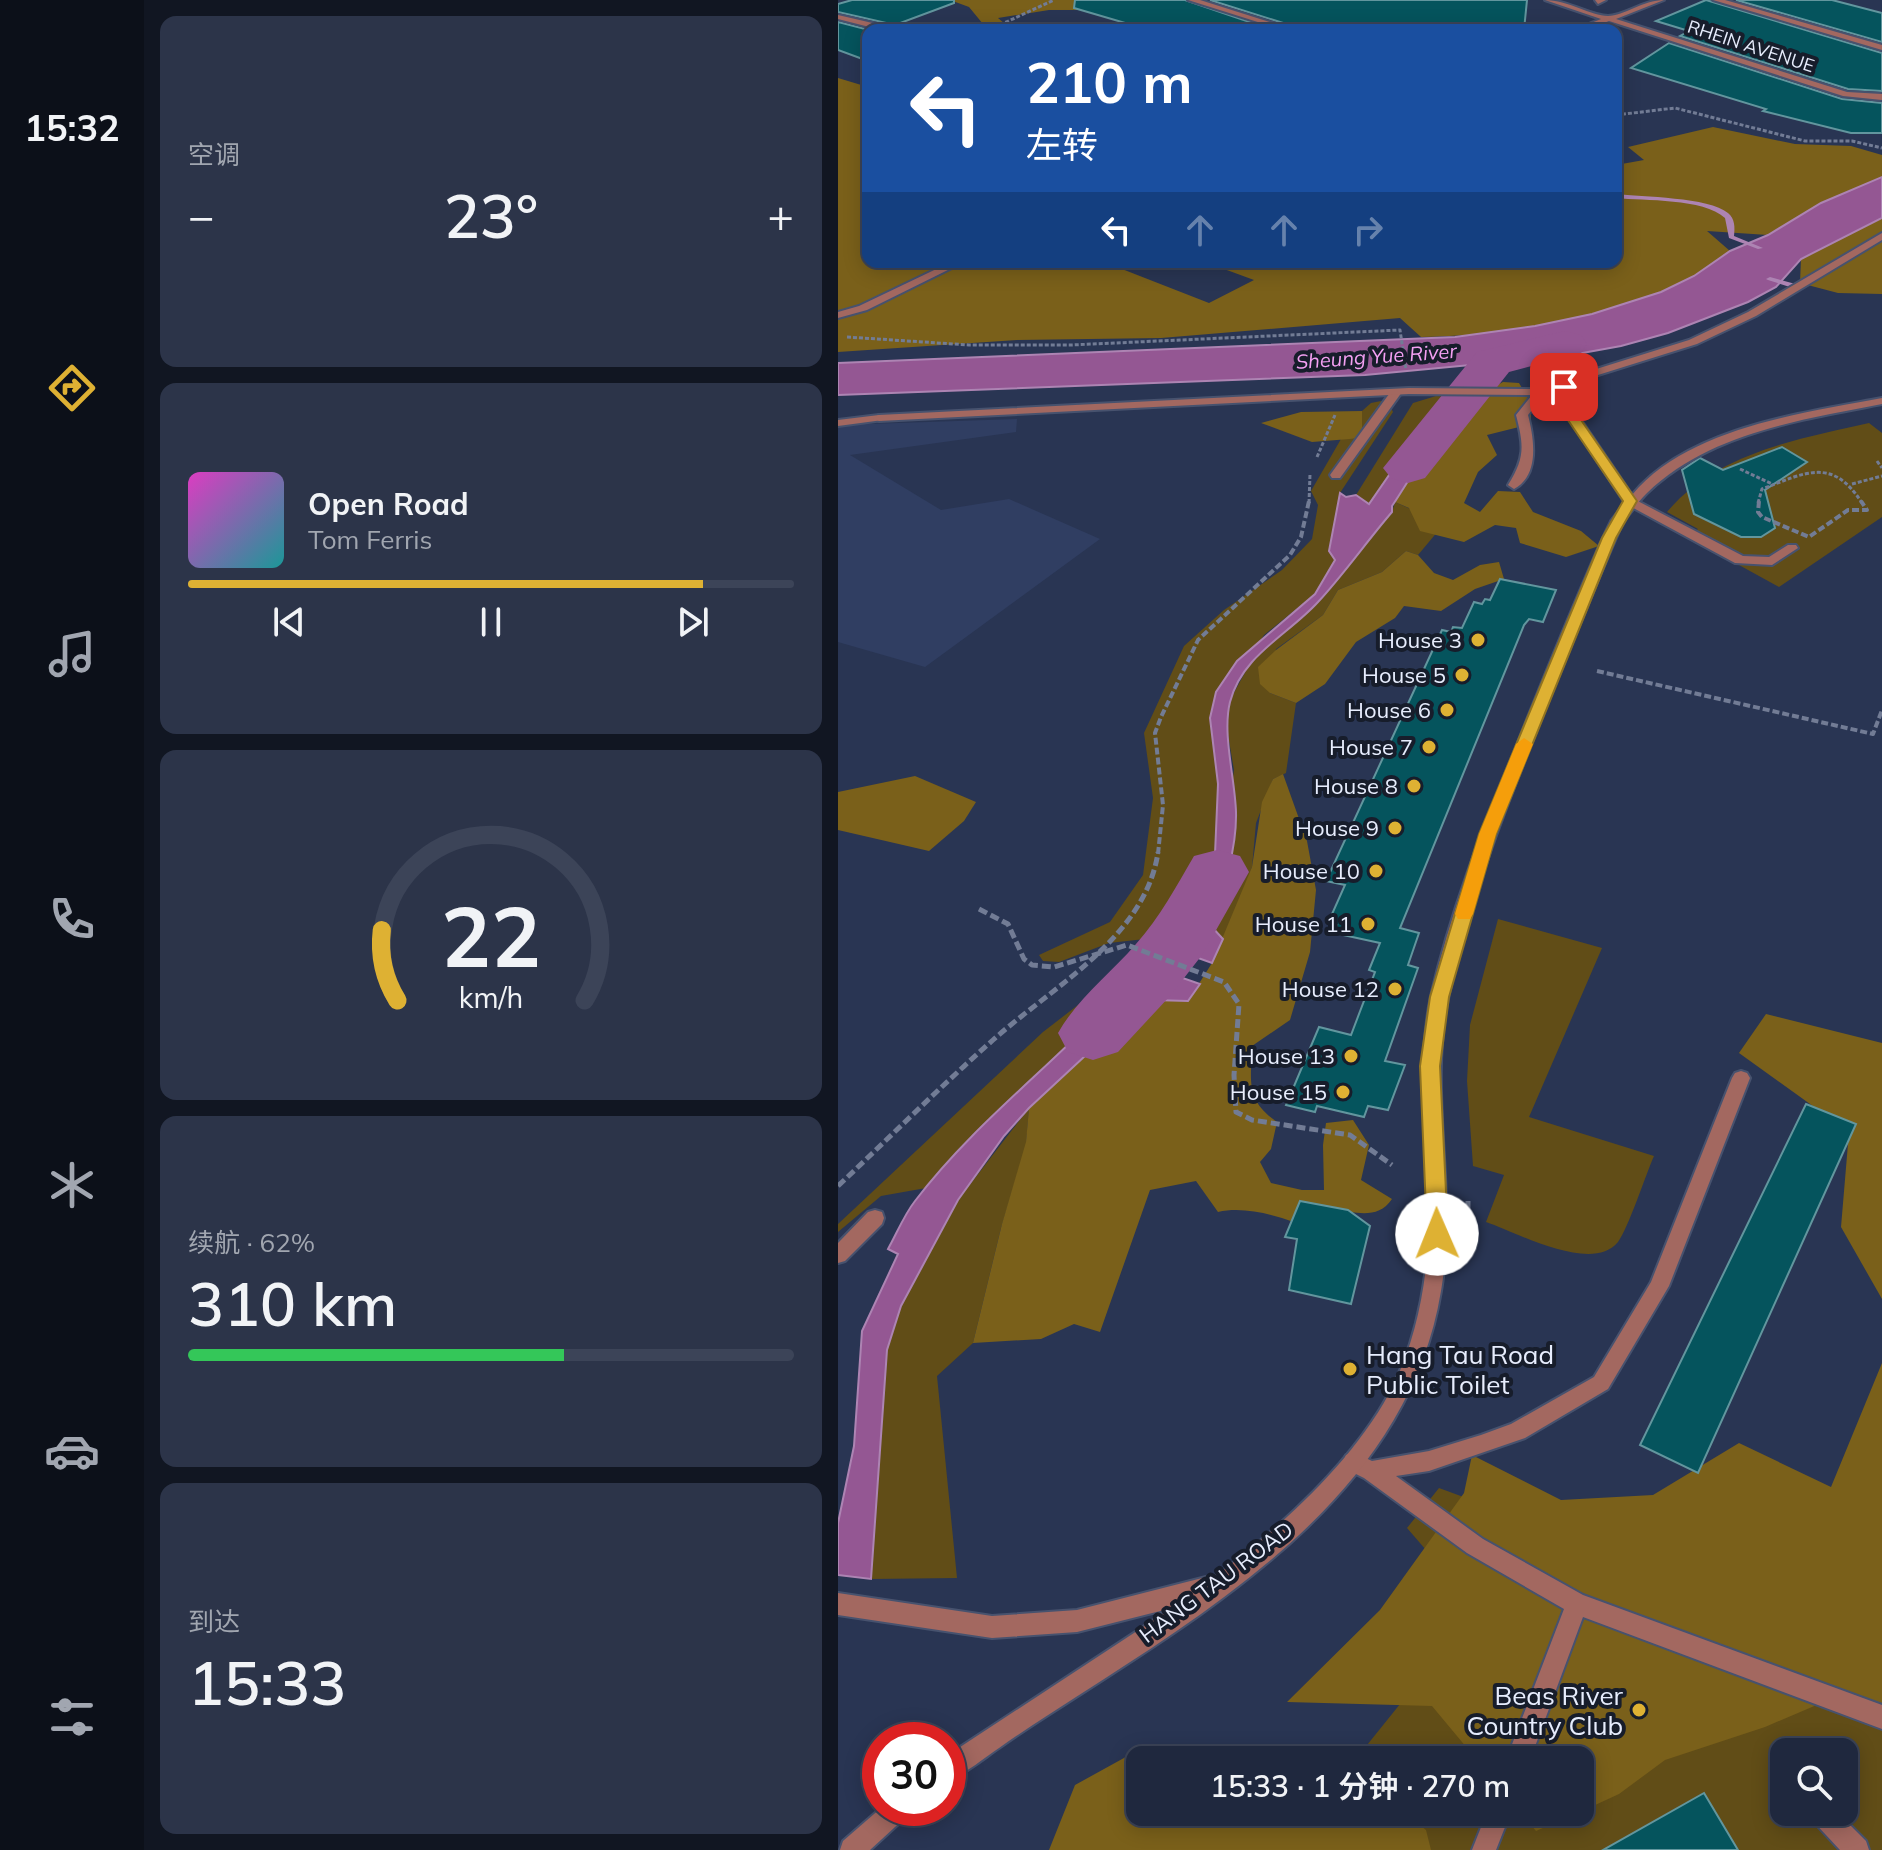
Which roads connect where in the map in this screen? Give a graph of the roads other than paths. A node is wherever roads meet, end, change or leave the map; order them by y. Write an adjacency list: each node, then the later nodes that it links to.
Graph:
1 (1192, 0): 7 (street)
2 (1549, 0): 6 (street, RHEIN AVENUE)
3 (1660, 0): 6 (street)
4 (1717, 0): 12 (street)
5 (838, 17): 8 (street)
6 (1611, 19): 11 (street); 13 (street, RHEIN AVENUE)
7 (1262, 22): 9 (street); 10 (street)
8 (867, 24)
9 (1256, 24)
10 (1269, 24)
11 (1596, 24)
12 (1882, 48)
13 (1882, 97)
14 (1882, 236): 19 (street)
15 (946, 268): 16 (street)
16 (838, 315)
17 (1396, 392): 18 (street); 21 (street); 22 (street)
18 (1540, 392): 19 (street); 23 (street)
19 (1560, 397): 24 (street)
20 (1882, 401): 24 (street, HANG TAU ROAD)
21 (838, 423)
22 (1336, 475)
23 (1514, 485)
24 (1630, 501): 25 (street); 29 (street, HANG TAU ROAD)
25 (1792, 548)
26 (1741, 1078): 29 (street)
27 (875, 1218): 28 (street)
28 (838, 1255)
29 (1362, 1466): 30 (street, HANG TAU ROAD); 32 (street)
30 (1219, 1584): 31 (street); 35 (street, HANG TAU ROAD)
31 (838, 1604)
32 (1577, 1604): 33 (street); 34 (street)
33 (1882, 1717)
34 (1523, 1746)
35 (966, 1757)
36 (879, 1826): 39 (street)
37 (1493, 1826): 40 (street)
38 (1834, 1826): 41 (street)
39 (852, 1850)
40 (1484, 1850)
41 (1857, 1850)

